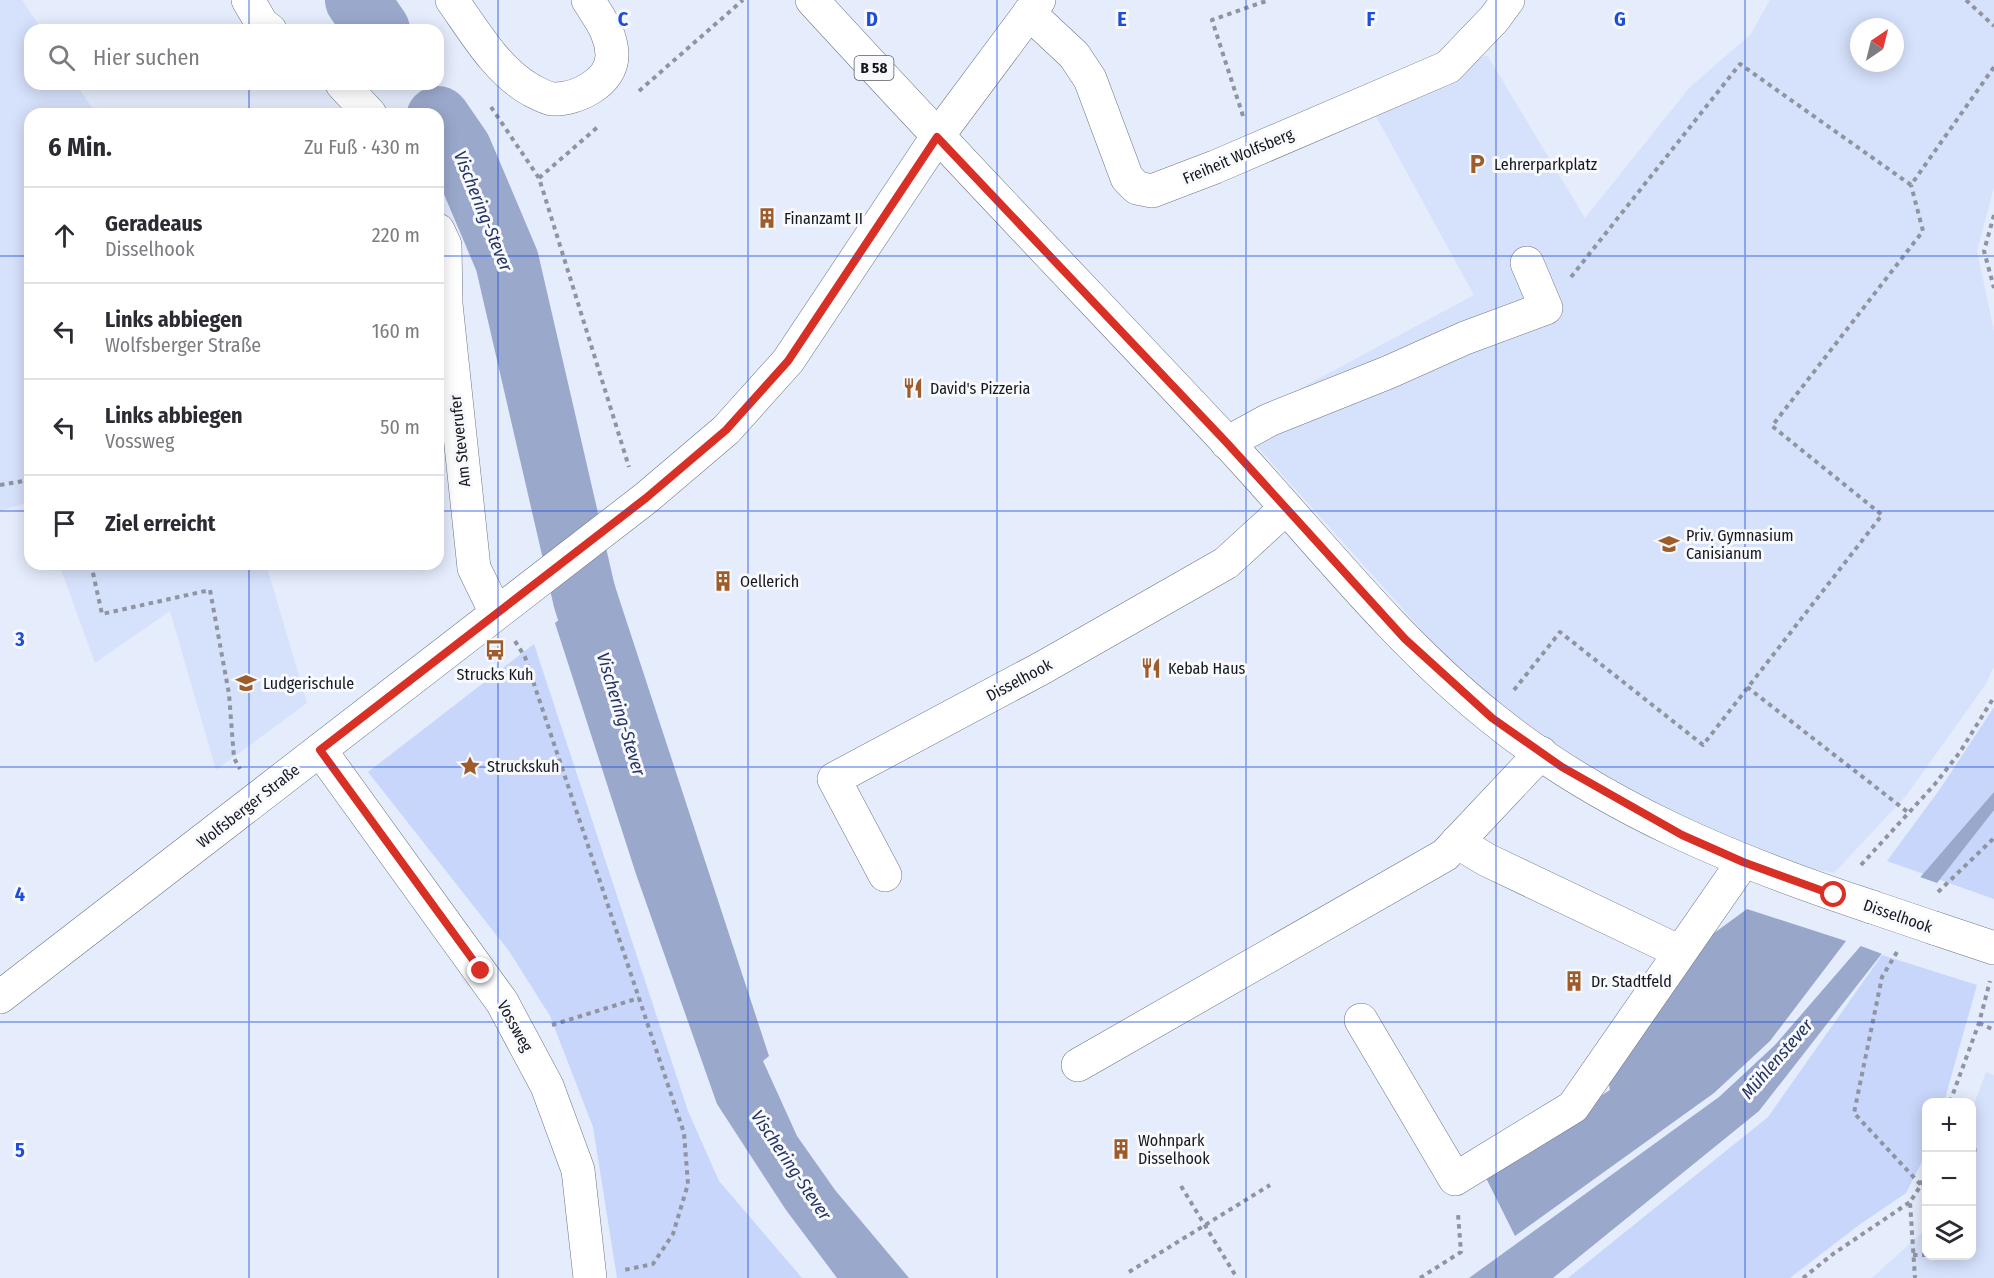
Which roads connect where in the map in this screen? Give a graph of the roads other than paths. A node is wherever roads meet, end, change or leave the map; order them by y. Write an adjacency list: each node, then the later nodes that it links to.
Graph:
1 (248, 0): 7 (main road)
2 (452, 0): 3 (main road)
3 (588, 0)
4 (812, 0): 10 (main road, B 58)
5 (1508, 0): 6 (main road, Freiheit Wolfsberg)
6 (1034, 7): 10 (main road, Wolfsberger Straße)
7 (262, 24)
8 (348, 90): 9 (main road)
9 (364, 108)
10 (937, 137): 13 (main road, Disselhook / B 58); 15 (main road, Wolfsberger Straße)
11 (444, 243): 15 (main road, Am Steverufer)
12 (1527, 263): 13 (main road)
13 (1227, 443): 14 (main road, Disselhook / B 58)
14 (1286, 508): 17 (main road, Disselhook / B 58); 20 (main road, Disselhook)
15 (496, 613): 16 (main road, Wolfsberger Straße)
16 (320, 750): 23 (main road, Wolfsberger Straße); 26 (main road, Vossweg)
17 (1541, 753): 18 (main road); 19 (main road, Disselhook / B 58)
18 (1457, 842): 21 (main road); 25 (main road)
19 (1743, 862): 21 (main road); 22 (main road, Disselhook / B 58, bridge)
20 (885, 874)
21 (1680, 952): 24 (main road)
22 (1992, 963)
23 (0, 997)
24 (1361, 1020)
25 (1078, 1065)
26 (590, 1278)

